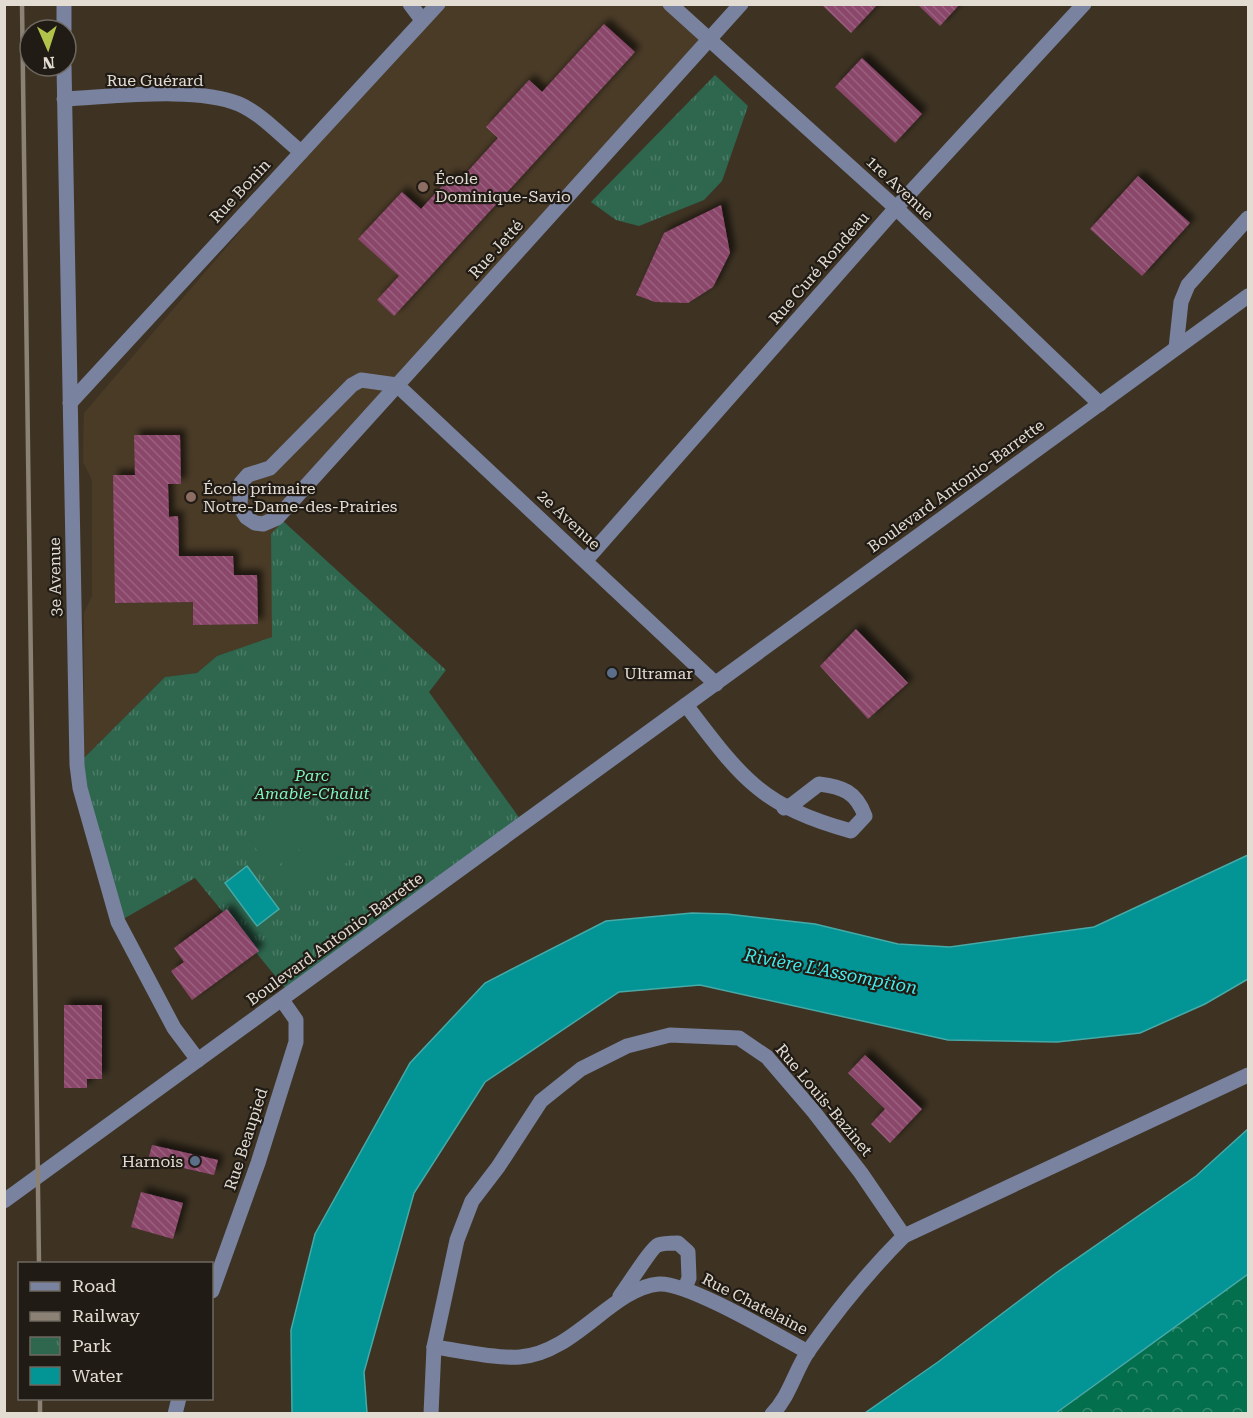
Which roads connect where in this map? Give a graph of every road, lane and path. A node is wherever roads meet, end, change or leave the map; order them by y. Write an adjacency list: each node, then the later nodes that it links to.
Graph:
1 (410, 4): 6 (street)
2 (438, 4): 6 (street, Rue Bonin)
3 (670, 4): 7 (street, 1re Avenue)
4 (741, 4): 7 (street, Rue Jetté)
5 (1084, 4): 11 (street, Rue Curé Rondeau)
6 (422, 20): 10 (street, Rue Bonin)
7 (710, 39): 11 (street, 1re Avenue); 15 (street, Rue Jetté)
8 (64, 78): 9 (street, 3e Avenue)
9 (64, 99): 10 (street, Rue Guérard); 16 (street, 3e Avenue)
10 (301, 152): 16 (street, Rue Bonin)
11 (896, 208): 17 (street, 1re Avenue); 18 (street, Rue Curé Rondeau)
12 (1248, 218): 14 (street)
13 (1248, 296): 14 (street, Boulevard Antonio-Barrette)
14 (1176, 348): 17 (street, Boulevard Antonio-Barrette)
15 (397, 385): 15 (street, Rue Jetté); 18 (street, 2e Avenue)
16 (70, 403): 23 (street, 3e Avenue)
17 (1100, 404): 19 (street, Boulevard Antonio-Barrette)
18 (586, 560): 19 (street, 2e Avenue)
19 (716, 684): 20 (street, Boulevard Antonio-Barrette)
20 (686, 705): 21 (street); 22 (street, Boulevard Antonio-Barrette)
21 (784, 807): 21 (street)
22 (282, 1000): 23 (street, Boulevard Antonio-Barrette); 27 (street, Rue Beaupied)
23 (198, 1060): 25 (street, Boulevard Antonio-Barrette)
24 (1248, 1076): 26 (street)
25 (4, 1201)
26 (904, 1236): 30 (street, Rue Louis-Bazinet); 31 (street)
27 (213, 1288)
28 (686, 1288): 29 (street, Rue Chatelaine); 29 (street, Rue Chatelaine); 31 (street, Rue Chatelaine)
29 (612, 1305): 30 (street, Rue Chatelaine)
30 (434, 1347): 32 (street, Rue Louis-Bazinet)
31 (808, 1352): 33 (street)
32 (431, 1413)
33 (772, 1413)

